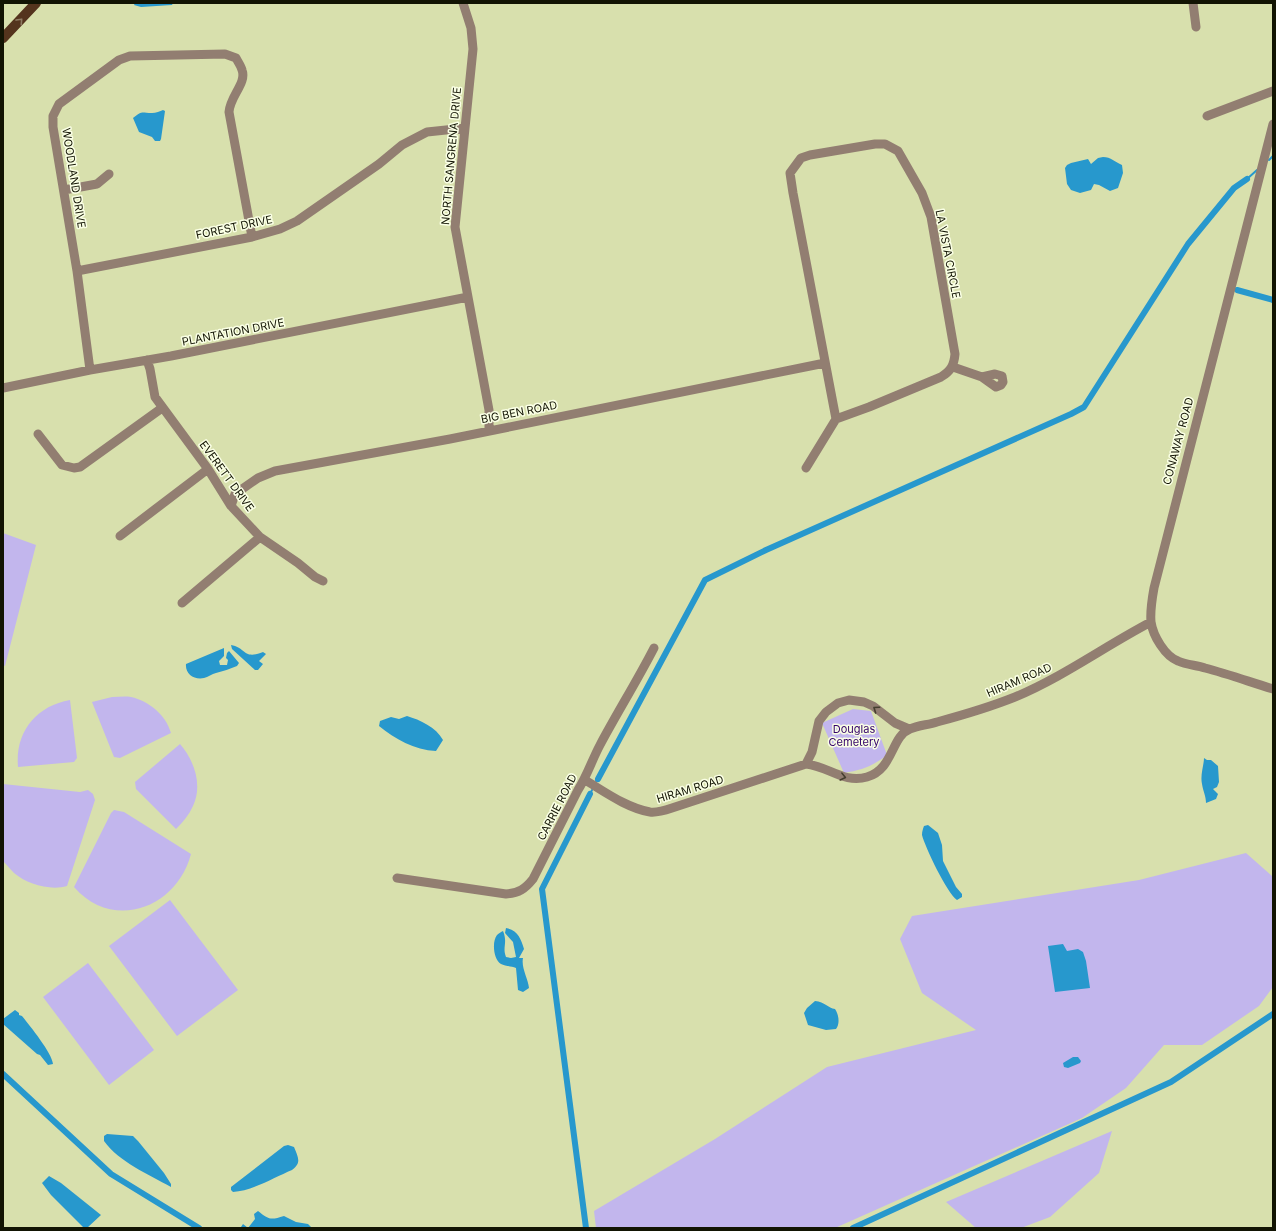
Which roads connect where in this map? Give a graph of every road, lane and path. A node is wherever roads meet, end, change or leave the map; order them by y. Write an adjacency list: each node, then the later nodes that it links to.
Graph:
1 (36, 3): 5 (main road, one-way to 1)
2 (463, 3): 9 (street, NORTH SANGRENA DRIVE)
3 (1193, 3): 4 (street)
4 (1196, 27)
5 (3, 38)
6 (1273, 91): 7 (street)
7 (1207, 116)
8 (1273, 124): 10 (street, CONAWAY ROAD)
9 (465, 128): 13 (street, FOREST DRIVE); 15 (street, NORTH SANGRENA DRIVE)
10 (1271, 139): 33 (street, CONAWAY ROAD)
11 (109, 174): 12 (street)
12 (64, 190): 13 (street, WOODLAND DRIVE); 14 (street, WOODLAND DRIVE)
13 (252, 237): 14 (street, FOREST DRIVE)
14 (77, 271): 19 (street, WOODLAND DRIVE)
15 (468, 298): 16 (street, PLANTATION DRIVE); 24 (street, NORTH SANGRENA DRIVE)
16 (147, 360): 19 (street, PLANTATION DRIVE); 22 (street, EVERETT DRIVE)
17 (825, 363): 18 (street, LA VISTA CIRCLE); 23 (street, LA VISTA CIRCLE); 24 (street, BIG BEN ROAD)
18 (953, 366): 20 (street); 23 (street)
19 (90, 370): 21 (street, PLANTATION DRIVE)
20 (982, 377)
21 (3, 388)
22 (162, 408): 25 (street); 27 (street, EVERETT DRIVE)
23 (836, 419): 26 (street)
24 (489, 430): 28 (street, BIG BEN ROAD)
25 (38, 434)
26 (806, 468)
27 (208, 469): 28 (street, EVERETT DRIVE); 29 (street)
28 (231, 506): 30 (street, EVERETT DRIVE)
29 (120, 536)
30 (260, 537): 31 (street, EVERETT DRIVE); 32 (street)
31 (323, 581)
32 (182, 603)
33 (1151, 622): 35 (street, CONAWAY ROAD); 36 (street, HIRAM ROAD)
34 (654, 648): 38 (street, CARRIE ROAD)
35 (1273, 689)
36 (909, 729): 37 (street, one-way to 36); 37 (street, one-way to 37)
37 (806, 764): 38 (street, HIRAM ROAD)
38 (585, 780): 39 (street, CARRIE ROAD)
39 (397, 878)

